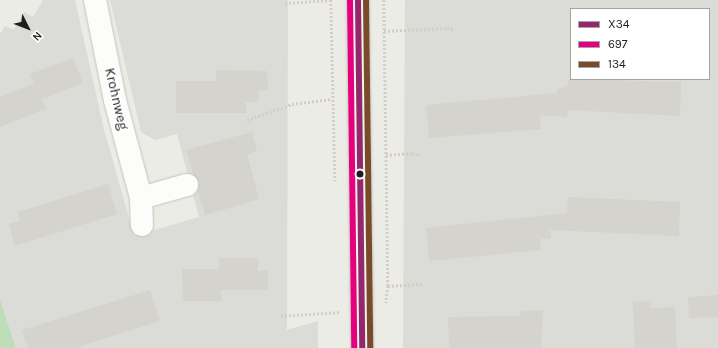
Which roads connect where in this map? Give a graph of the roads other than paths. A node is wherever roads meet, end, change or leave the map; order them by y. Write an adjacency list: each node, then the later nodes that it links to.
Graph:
1 (95, 0): 4 (street, Krohnweg)
2 (358, 0): 6 (main road)
3 (187, 185): 4 (street)
4 (141, 198): 5 (street, Krohnweg)
5 (142, 225)
6 (362, 348)

